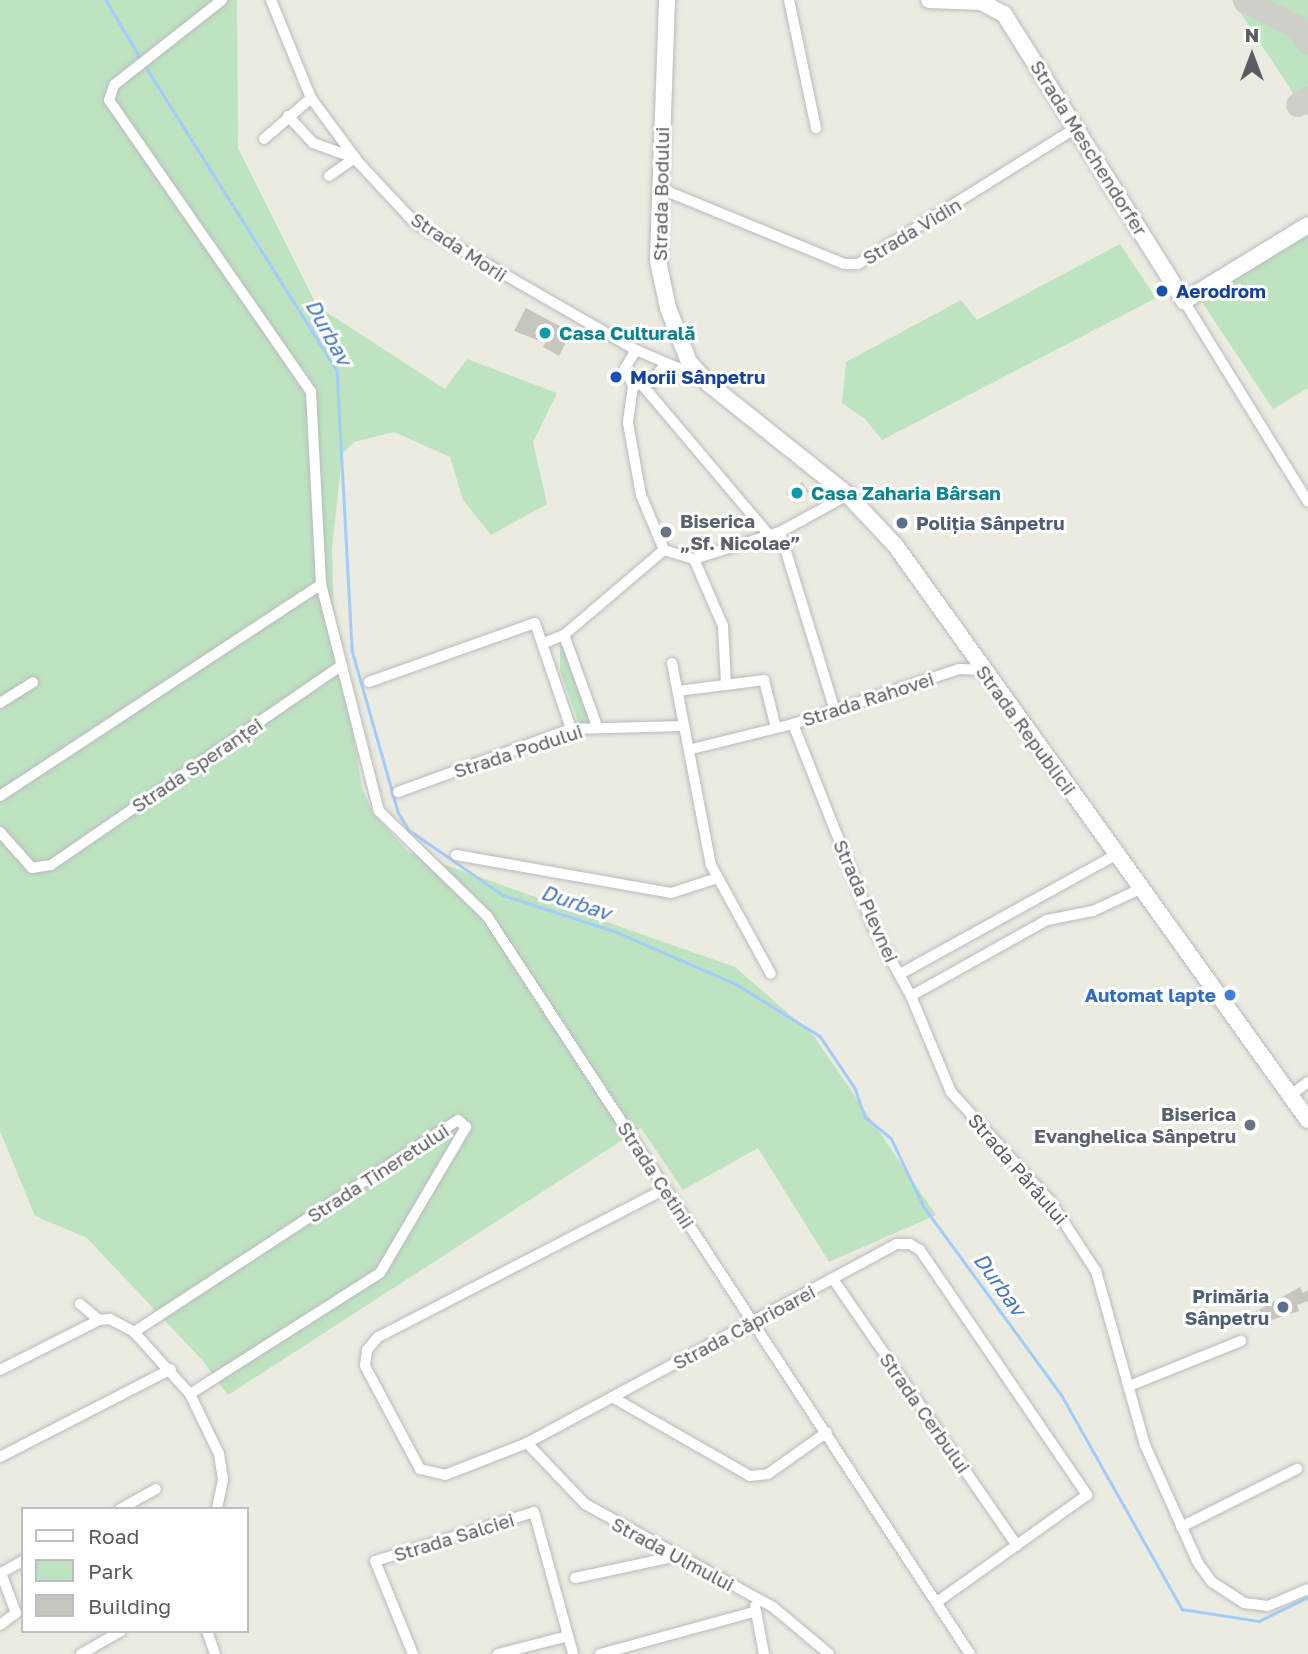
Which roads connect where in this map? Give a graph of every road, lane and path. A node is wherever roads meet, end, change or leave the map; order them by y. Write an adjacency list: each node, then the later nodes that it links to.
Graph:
1 (222, 0): 26 (street, Strada Cetinii)
2 (271, 0): 7 (street, Strada Morii)
3 (667, 0): 14 (main road, Strada Bodului)
4 (789, 0): 9 (street)
5 (929, 0): 6 (main road)
6 (992, 2): 10 (main road, Strada Meschendorfer)
7 (312, 98): 8 (street); 12 (street, Strada Morii)
8 (288, 116): 11 (street); 12 (street)
9 (816, 128)
10 (1076, 128): 14 (street, Strada Vidin); 16 (main road, Strada Meschendorfer)
11 (264, 139)
12 (355, 158): 13 (street); 17 (street, Strada Morii)
13 (329, 176)
14 (659, 188): 18 (main road, Strada Bodului)
15 (1308, 225): 16 (main road)
16 (1184, 301): 22 (street, Strada Meschendorfer)
17 (636, 350): 18 (street, Strada Morii); 20 (street)
18 (676, 365): 19 (main road, Strada Bodului); 20 (street)
19 (702, 378): 21 (main road, Strada Republicii)
20 (639, 386): 23 (street); 24 (street)
21 (848, 495): 23 (street); 29 (main road, Strada Republicii)
22 (1308, 502)
23 (774, 534): 25 (street); 39 (street)
24 (664, 550): 25 (street); 27 (street)
25 (694, 559): 36 (street)
26 (321, 584): 31 (street, Strada Cetinii); 47 (street)
27 (564, 635): 28 (street); 41 (street)
28 (544, 643): 35 (street); 44 (street)
29 (969, 651): 32 (street); 33 (main road, Strada Republicii)
30 (672, 663): 37 (street)
31 (342, 665): 48 (street, Strada Speranței); 59 (street, Strada Cetinii)
32 (959, 669): 33 (street); 39 (street, Strada Rahovei)
33 (983, 670): 50 (main road, Strada Republicii)
34 (33, 682): 38 (street)
35 (369, 682)
36 (726, 684): 37 (street, Strada Rahovei); 43 (street, Strada Rahovei)
37 (678, 691): 42 (street)
38 (0, 703)
39 (835, 711): 40 (street, Strada Rahovei)
40 (793, 724): 43 (street, Strada Rahovei); 54 (street, Strada Plevnei)
41 (597, 726): 42 (street, Strada Podului); 44 (street, Strada Podului)
42 (683, 726): 45 (street)
43 (776, 728): 45 (street, Strada Rahovei)
44 (571, 729): 46 (street, Strada Podului)
45 (692, 749): 51 (street)
46 (398, 792)
47 (0, 796)
48 (2, 838)
49 (456, 855): 51 (street)
50 (1115, 855): 52 (main road, Strada Republicii); 54 (street)
51 (718, 878): 53 (street)
52 (1140, 889): 55 (street); 57 (main road, Strada Republicii)
53 (771, 974)
54 (900, 974): 55 (street, Strada Plevnei)
55 (911, 996): 68 (street, Strada Pârâului)
56 (1308, 1082): 57 (street)
57 (1292, 1094): 58 (main road, Strada Republicii)
58 (1308, 1120)
59 (665, 1189): 63 (street, Strada Cetinii); 72 (street, Strada Căprioarei)
60 (833, 1279): 63 (street, Strada Căprioarei); 79 (street, Strada Cerbului); 79 (street, Strada Căprioarei)
61 (80, 1304): 62 (street)
62 (99, 1320): 64 (street); 67 (street)
63 (751, 1322): 70 (street, Strada Căprioarei); 71 (street, Strada Cetinii)
64 (134, 1332): 66 (street); 69 (street, Strada Tineretului)
65 (1241, 1341): 68 (street)
66 (171, 1369): 69 (street); 73 (street)
67 (0, 1370)
68 (1129, 1385): 78 (street, Strada Pârâului)
69 (190, 1394): 77 (street)
70 (612, 1397): 71 (street); 72 (street, Strada Căprioarei)
71 (827, 1432): 86 (street, Strada Cetinii)
72 (527, 1443): 80 (street, Strada Ulmului)
73 (0, 1457)
74 (1297, 1469): 78 (street)
75 (156, 1489): 76 (street)
76 (124, 1507)
77 (217, 1507)
78 (1181, 1527): 84 (street, Strada Pârâului)
79 (1017, 1546): 86 (street)
80 (677, 1556): 83 (street); 85 (street, Strada Ulmului)
81 (21, 1563): 82 (street)
82 (0, 1573): 88 (street)
83 (575, 1578)
84 (1308, 1589)
85 (757, 1599): 87 (street); 99 (street, Strada Ulmului)
86 (937, 1602): 100 (street, Strada Cetinii)
87 (754, 1612): 97 (street); 98 (street)
88 (0, 1625)
89 (118, 1633): 92 (street)
90 (207, 1633): 93 (street)
91 (568, 1636): 94 (street, Strada Salciei); 95 (street); 96 (street)
92 (81, 1654)
93 (215, 1654)
94 (413, 1654)
95 (498, 1654)
96 (573, 1654)
97 (600, 1654)
98 (764, 1654)
99 (829, 1654)
100 (970, 1654)

